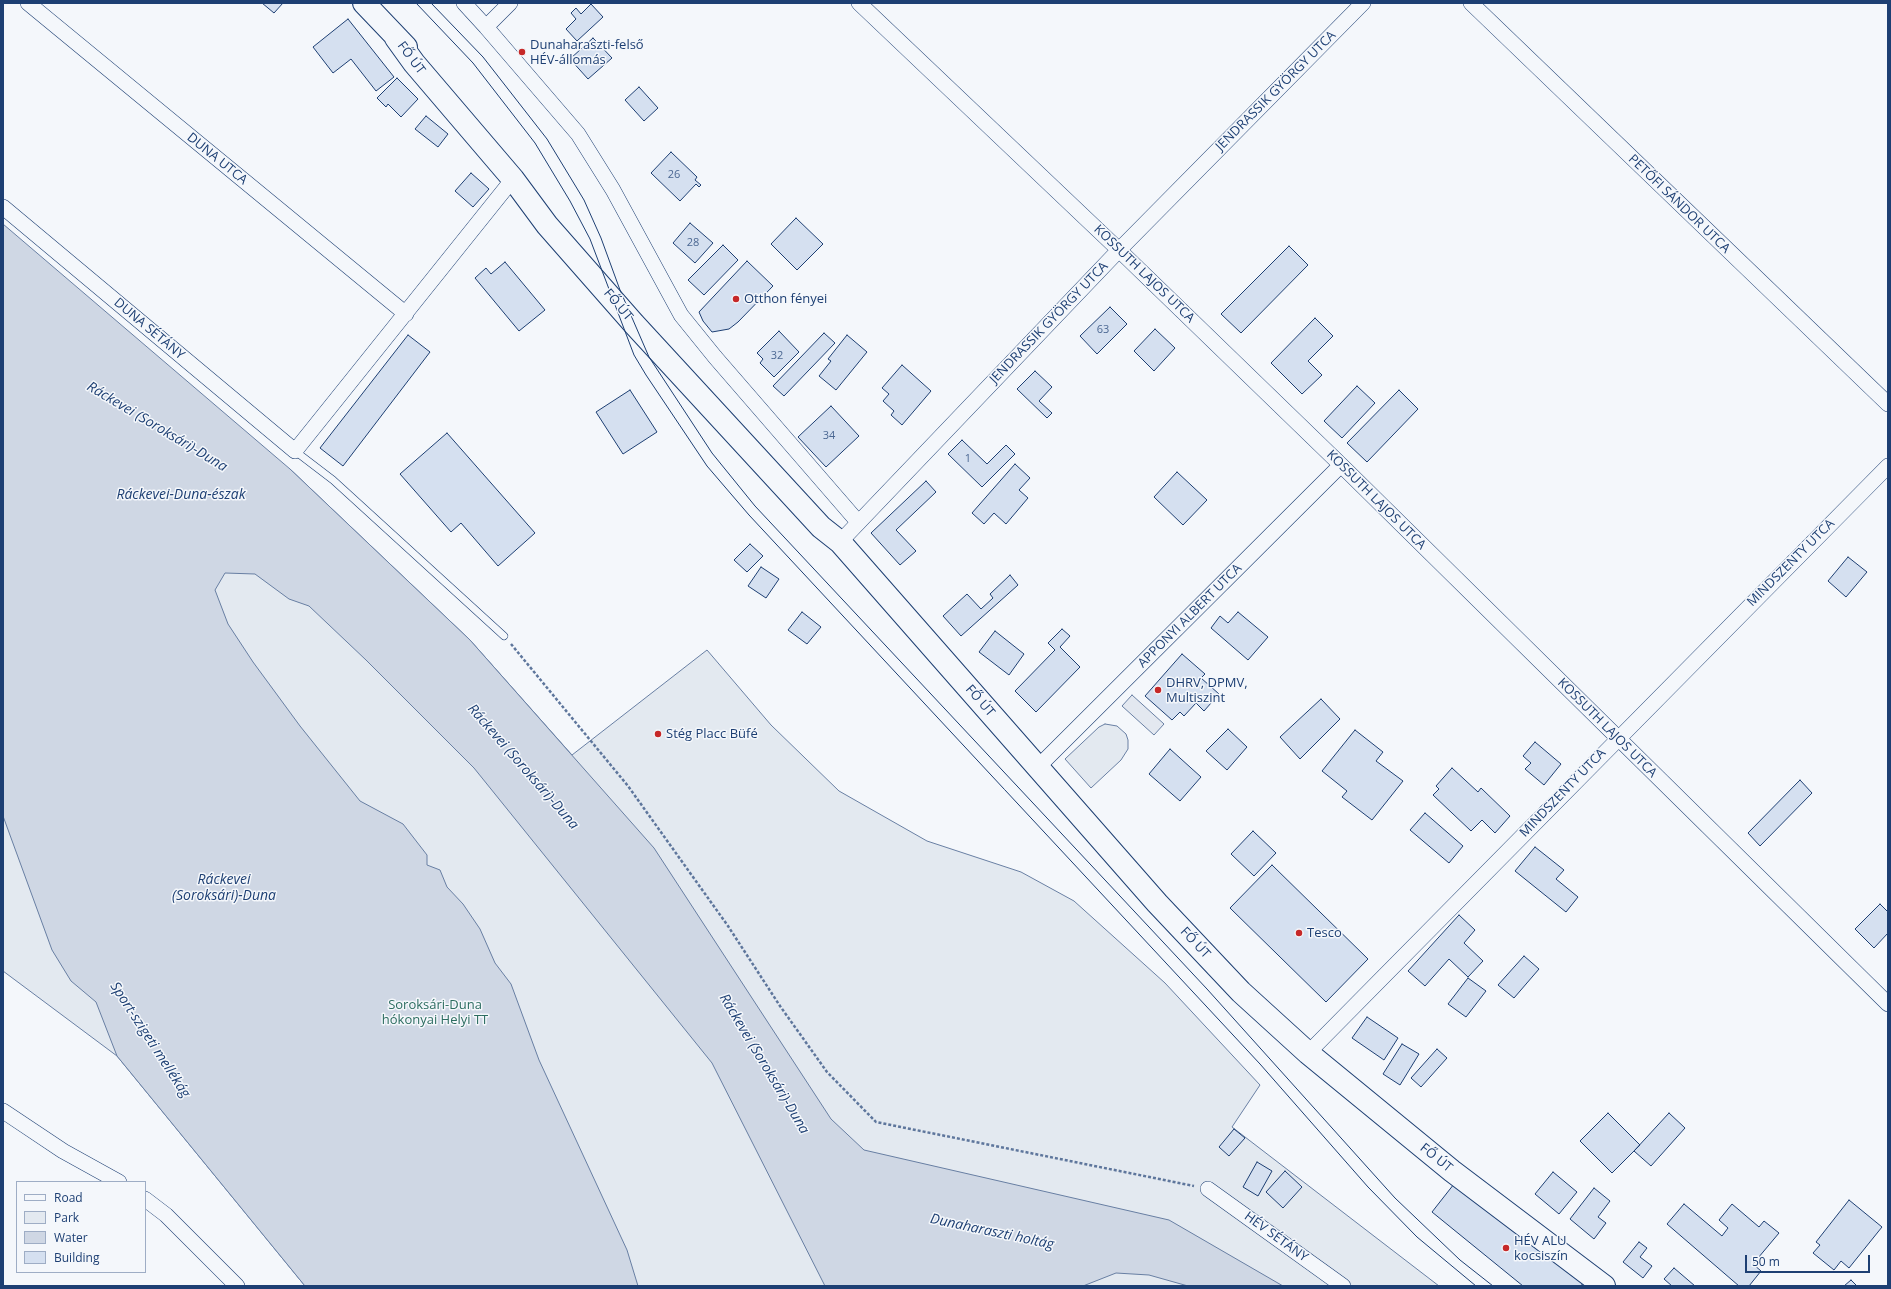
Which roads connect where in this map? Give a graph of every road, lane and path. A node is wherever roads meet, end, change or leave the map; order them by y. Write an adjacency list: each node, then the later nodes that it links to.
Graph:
1 (28, 3): 13 (street, DUNA UTCA)
2 (364, 3): 9 (main road)
3 (464, 3): 8 (street)
4 (510, 3): 8 (street)
5 (859, 3): 12 (street, KOSSUTH LAJOS UTCA)
6 (1363, 3): 12 (street, JENDRASSIK GYÖRGY UTCA)
7 (1471, 3): 14 (street, PETŐFI SÁNDOR UTCA)
8 (486, 27): 18 (street)
9 (396, 38): 10 (main road, FŐ ÚT); 19 (main road, FŐ ÚT)
10 (513, 179): 13 (street); 19 (main road, FŐ ÚT)
11 (3, 208): 15 (street, DUNA SÉTÁNY)
12 (1119, 250): 16 (street, KOSSUTH LAJOS UTCA); 18 (street, JENDRASSIK GYÖRGY UTCA)
13 (406, 314): 15 (street)
14 (1888, 404)
15 (295, 451): 20 (lane)
16 (1341, 465): 21 (street, KOSSUTH LAJOS UTCA); 22 (street, APPONYI ALBERT UTCA)
17 (1888, 466): 21 (street, MINDSZENTY UTCA)
18 (858, 522): 19 (street, JENDRASSIK GYÖRGY UTCA)
19 (840, 542): 22 (main road, FŐ ÚT)
20 (504, 636): 27 (path)
21 (1617, 738): 23 (street, KOSSUTH LAJOS UTCA); 24 (street, MINDSZENTY UTCA)
22 (1038, 767): 24 (main road, FŐ ÚT)
23 (1888, 1004)
24 (1308, 1053): 31 (main road, FŐ ÚT)
25 (3, 1111): 26 (street)
26 (117, 1181)
27 (1208, 1189): 30 (street, HÉV SÉTÁNY)
28 (146, 1200): 29 (street)
29 (237, 1286)
30 (1343, 1286)
31 (1604, 1286)

